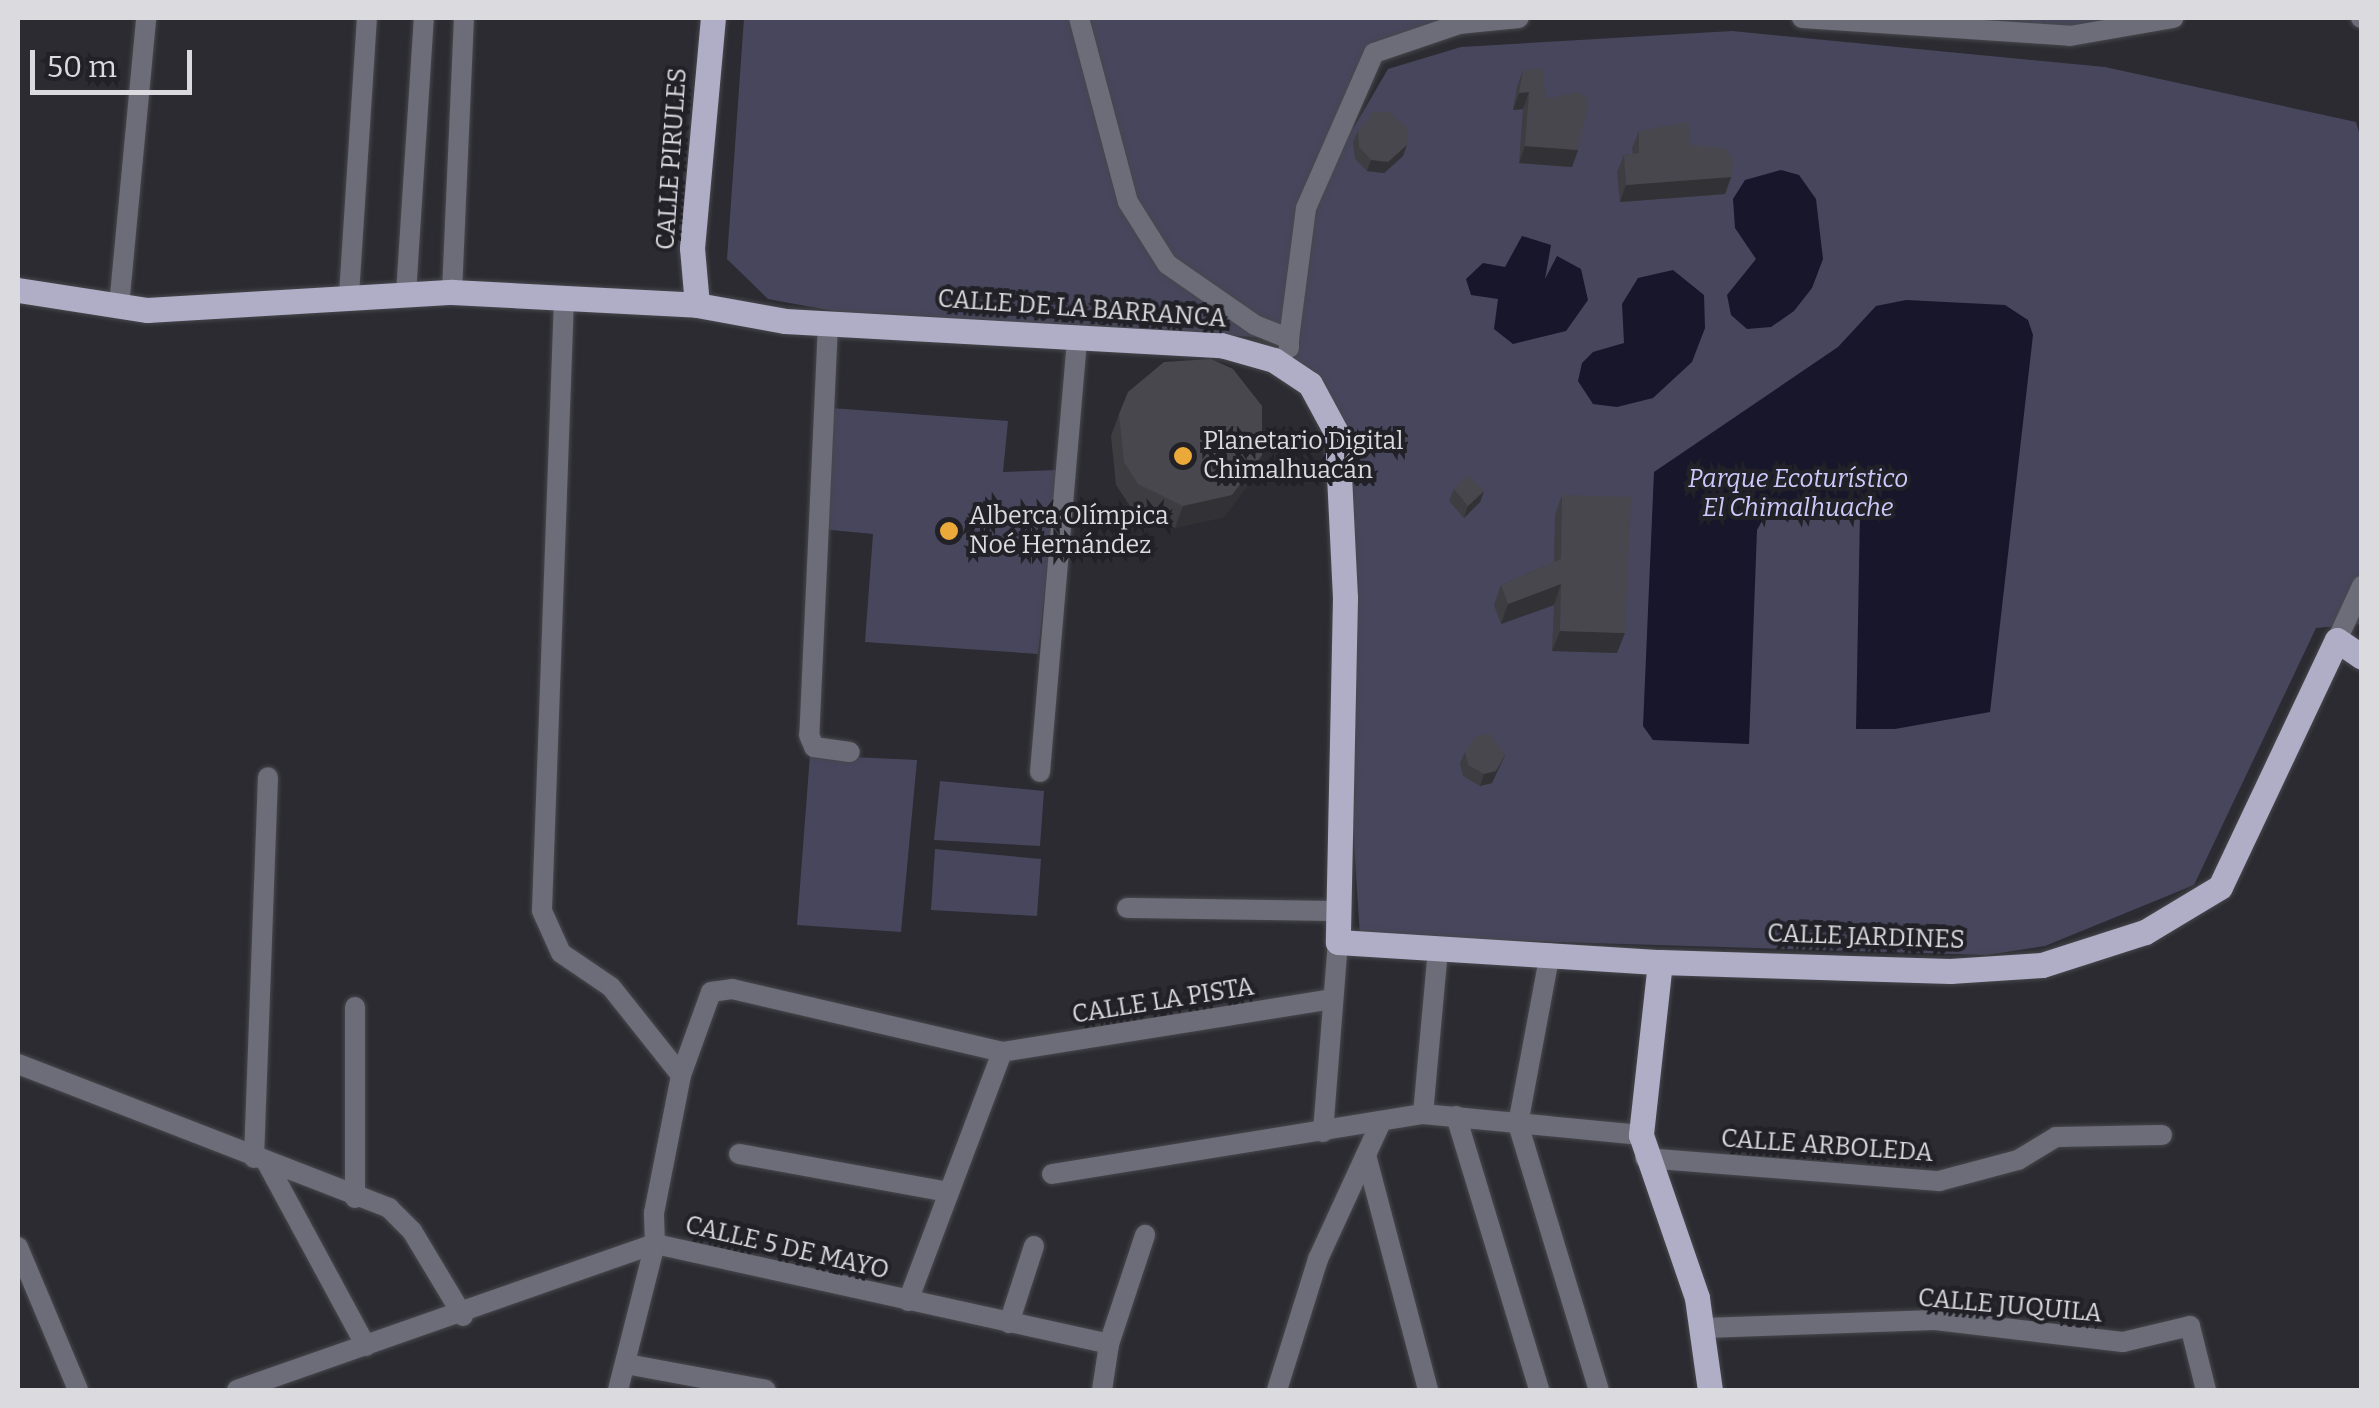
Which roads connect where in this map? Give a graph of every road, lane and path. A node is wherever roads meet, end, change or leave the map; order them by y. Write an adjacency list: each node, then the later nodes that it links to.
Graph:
1 (146, 18): 16 (street)
2 (367, 18): 13 (street)
3 (424, 18): 12 (street)
4 (464, 18): 11 (street)
5 (713, 18): 15 (main road, CALLE PIRULES)
6 (1079, 18): 19 (street)
7 (1519, 18): 19 (street)
8 (1802, 18): 9 (street)
9 (2173, 18)
10 (18, 290): 16 (main road, CALLE DE LA BARRANCA)
11 (452, 292): 12 (main road, CALLE DE LA BARRANCA); 14 (main road, CALLE DE LA BARRANCA)
12 (406, 294): 13 (main road, CALLE DE LA BARRANCA)
13 (350, 295): 16 (main road, CALLE DE LA BARRANCA)
14 (564, 298): 15 (main road, CALLE DE LA BARRANCA); 37 (street)
15 (696, 305): 17 (main road, CALLE DE LA BARRANCA)
16 (119, 306)
17 (828, 324): 18 (main road, CALLE DE LA BARRANCA); 24 (street)
18 (1077, 336): 20 (main road, CALLE DE LA BARRANCA); 25 (street)
19 (1289, 339): 20 (street)
20 (1289, 370): 28 (main road, CALLE DE LA BARRANCA)
21 (2362, 586): 22 (street)
22 (2338, 640): 23 (main road); 32 (main road, CALLE JARDINES)
23 (2362, 657)
24 (850, 752)
25 (1040, 772)
26 (268, 777): 47 (street)
27 (1127, 908): 28 (street)
28 (1341, 911): 29 (main road, CALLE DE LA BARRANCA)
29 (1338, 942): 30 (main road); 33 (street)
30 (1438, 950): 31 (main road); 38 (street)
31 (1550, 953): 32 (main road); 41 (street)
32 (1660, 962): 44 (main road)
33 (1332, 1000): 35 (street, CALLE LA PISTA); 42 (street)
34 (355, 1006): 50 (street)
35 (1002, 1052): 37 (street); 49 (street)
36 (18, 1064): 47 (street)
37 (681, 1075): 52 (street)
38 (1423, 1114): 39 (street, CALLE ARBOLEDA); 40 (street, CALLE ARBOLEDA)
39 (1456, 1116): 41 (street, CALLE ARBOLEDA); 69 (street)
40 (1381, 1122): 42 (street, CALLE ARBOLEDA); 46 (street)
41 (1518, 1124): 44 (street, CALLE ARBOLEDA); 70 (street)
42 (1323, 1132): 48 (street, CALLE ARBOLEDA)
43 (2162, 1135): 44 (street, CALLE ARBOLEDA)
44 (1643, 1146): 58 (main road)
45 (739, 1154): 49 (street)
46 (1366, 1155): 67 (street); 68 (street)
47 (260, 1160): 50 (street); 60 (street)
48 (1052, 1174)
49 (949, 1192): 55 (street)
50 (355, 1198): 56 (street)
51 (1145, 1235): 59 (street)
52 (654, 1244): 55 (street, CALLE 5 DE MAYO); 56 (street); 61 (street)
53 (18, 1246): 62 (street)
54 (1034, 1246): 57 (street)
55 (908, 1302): 57 (street, CALLE 5 DE MAYO)
56 (463, 1316): 60 (street)
57 (1009, 1322): 59 (street, CALLE 5 DE MAYO)
58 (1704, 1328): 71 (main road); 72 (street, CALLE JUQUILA)
59 (1109, 1344): 66 (street)
60 (366, 1346): 63 (street)
61 (626, 1364): 64 (street); 65 (street)
62 (78, 1390)
63 (237, 1390)
64 (618, 1390)
65 (766, 1390)
66 (1102, 1390)
67 (1277, 1390)
68 (1428, 1390)
69 (1539, 1390)
70 (1599, 1390)
71 (1710, 1390)
72 (2206, 1390)

